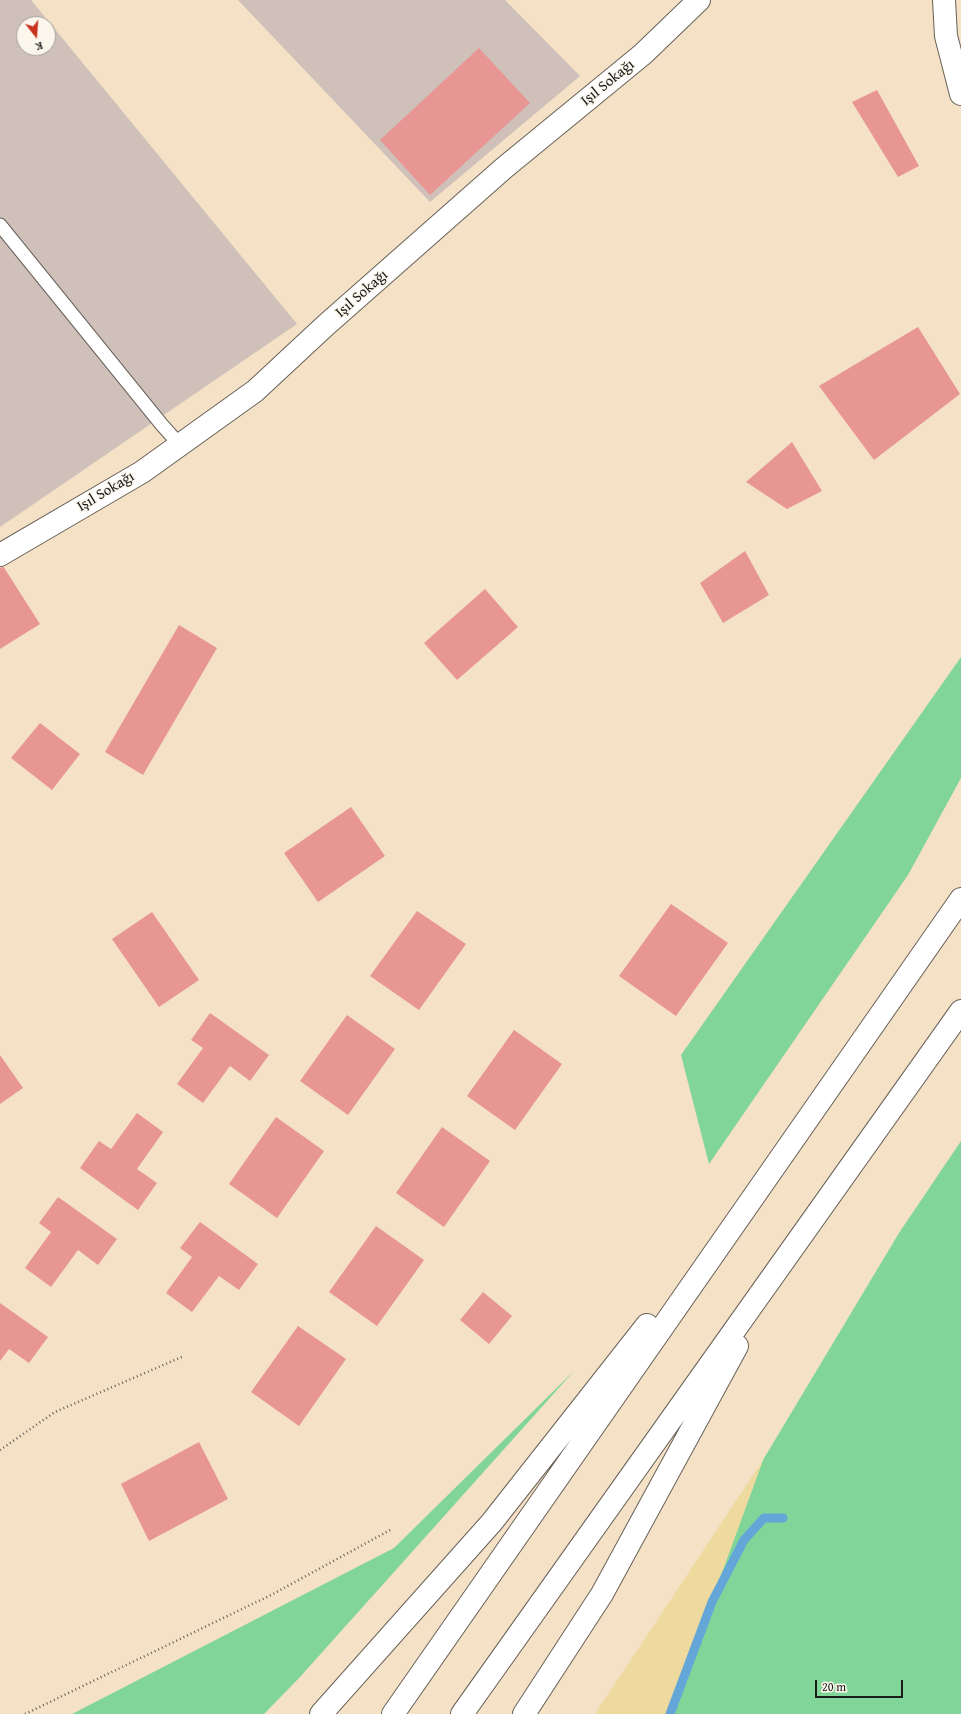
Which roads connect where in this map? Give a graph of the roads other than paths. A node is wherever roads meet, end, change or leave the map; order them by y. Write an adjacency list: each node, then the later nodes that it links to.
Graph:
1 (699, 0): 5 (main road, Işıl Sokağı)
2 (944, 0): 3 (main road)
3 (961, 94)
4 (0, 225): 5 (lane)
5 (180, 445): 6 (main road, Işıl Sokağı)
6 (0, 555)
7 (961, 899): 9 (main road)
8 (961, 1011): 10 (main road)
9 (797, 1133): 11 (main road); 12 (main road)
10 (788, 1254): 13 (main road); 14 (main road)
11 (321, 1714)
12 (393, 1714)
13 (462, 1714)
14 (524, 1714)

